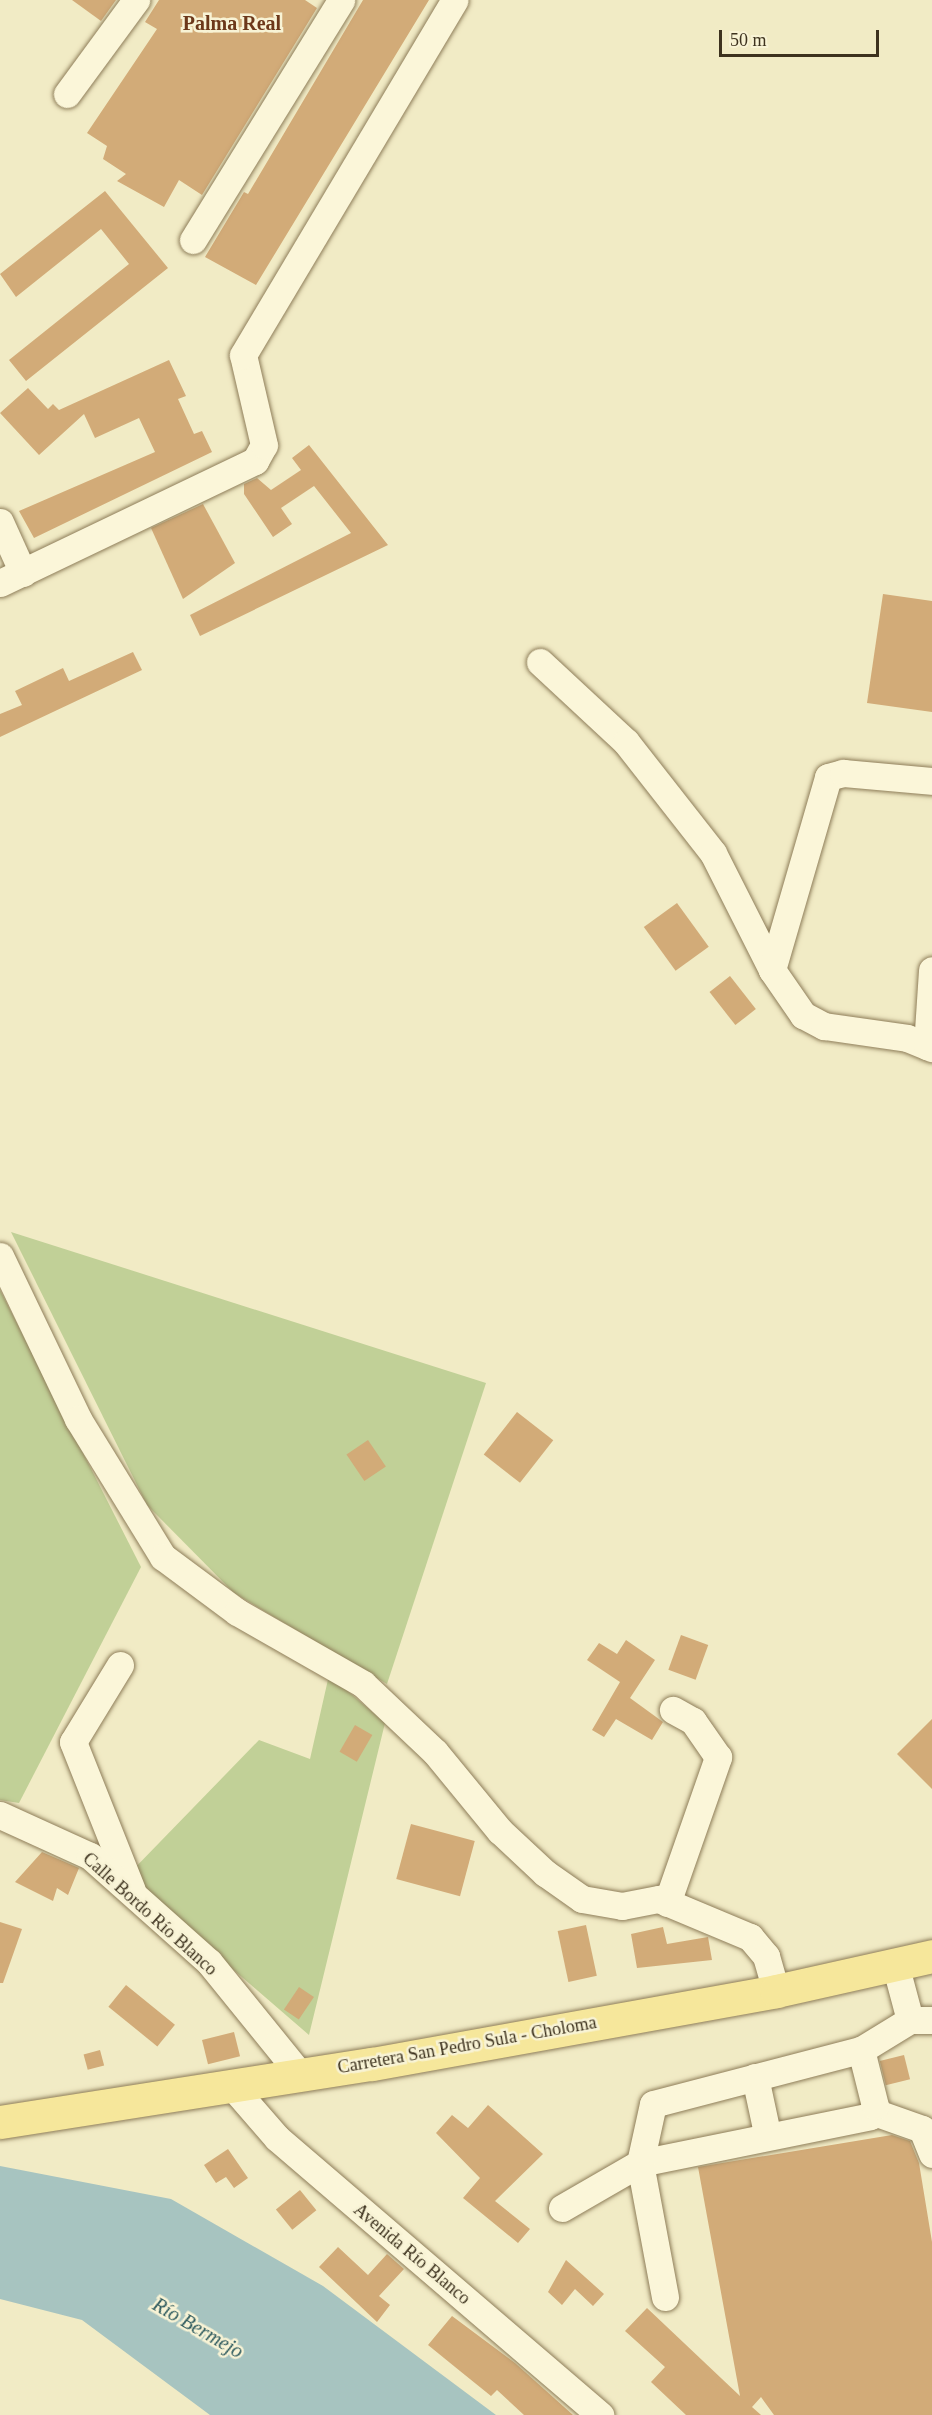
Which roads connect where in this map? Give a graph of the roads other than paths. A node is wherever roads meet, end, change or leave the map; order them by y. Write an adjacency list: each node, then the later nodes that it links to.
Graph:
1 (136, 0): 4 (street)
2 (341, 0): 5 (street)
3 (455, 0): 7 (street)
4 (67, 94)
5 (192, 240)
6 (0, 522): 7 (street)
7 (11, 578)
8 (540, 662): 11 (street)
9 (932, 781): 11 (street)
10 (932, 969): 12 (street)
11 (772, 970): 12 (street)
12 (929, 1047)
13 (0, 1256): 18 (street)
14 (120, 1665): 17 (street)
15 (674, 1710): 18 (street)
16 (0, 1815): 17 (street, Calle Bordo Río Blanco)
17 (135, 1896): 24 (street, Calle Bordo Río Blanco)
18 (668, 1903): 21 (street)
19 (932, 1956): 20 (main road, Carretera San Pedro Sula - Choloma)
20 (895, 1964): 21 (main road, Carretera San Pedro Sula - Choloma); 22 (street)
21 (776, 1991): 24 (main road, Carretera San Pedro Sula - Choloma)
22 (921, 2020): 23 (street)
23 (861, 2050): 25 (street); 27 (street)
24 (298, 2072): 26 (main road, Carretera San Pedro Sula - Choloma)
25 (755, 2077): 29 (street); 31 (street)
26 (231, 2085): 28 (main road, Carretera San Pedro Sula - Choloma); 34 (street, Avenida Río Blanco)
27 (874, 2112): 29 (street); 30 (street)
28 (0, 2122)
29 (767, 2133): 31 (street)
30 (932, 2154)
31 (640, 2163): 32 (street); 33 (street)
32 (562, 2208)
33 (665, 2297)
34 (600, 2415)

